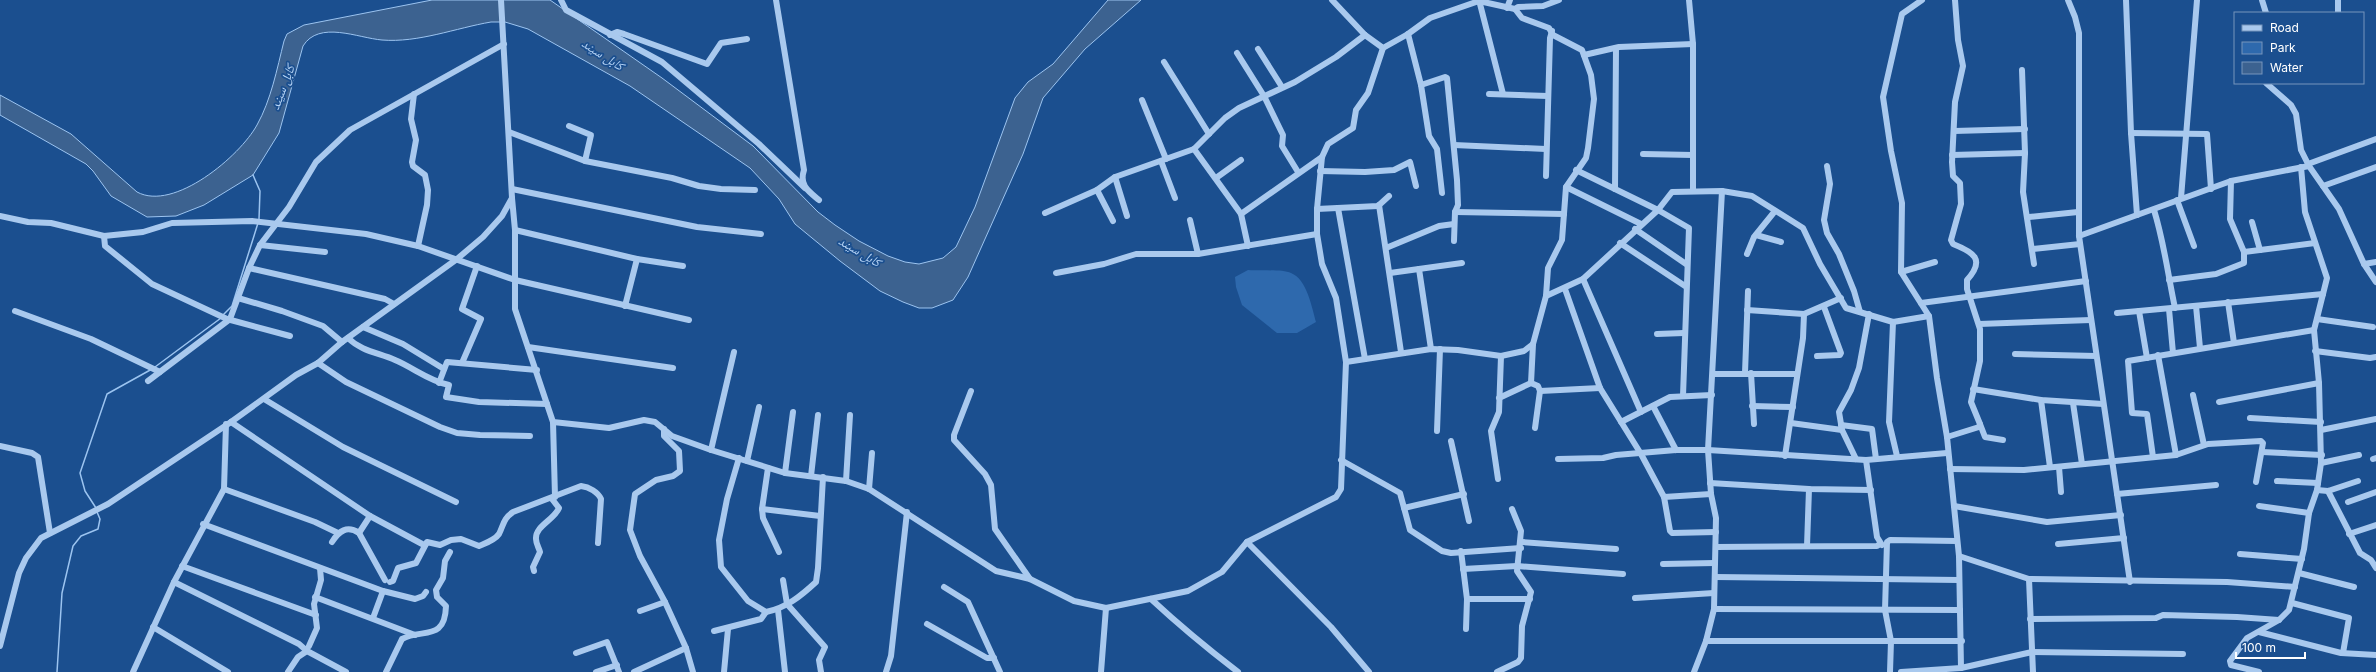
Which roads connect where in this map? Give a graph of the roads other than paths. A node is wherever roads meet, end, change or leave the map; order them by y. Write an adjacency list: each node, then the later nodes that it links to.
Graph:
1 (501, 0): 26 (street)
2 (561, 0): 23 (street)
3 (776, 0): 77 (street)
4 (1332, 0): 24 (street)
5 (1510, 0): 17 (street)
6 (1559, 0): 16 (street)
7 (1689, 0): 27 (street)
8 (1922, 0): 147 (street)
9 (1955, 0): 46 (street)
10 (2068, 0): 98 (street)
11 (2126, 0): 48 (street)
12 (2197, 0): 49 (street)
13 (2262, 0): 19 (street)
14 (2338, 0): 20 (street)
15 (1479, 1): 17 (street); 22 (street); 40 (street)
16 (1549, 2): 18 (street)
17 (1507, 8): 18 (street)
18 (1515, 9): 21 (street)
19 (2266, 12)
20 (2338, 12)
21 (1552, 31): 32 (street); 42 (street)
22 (1408, 34): 28 (street); 36 (street)
23 (610, 35): 25 (street); 77 (street)
24 (1365, 36): 28 (street); 37 (street)
25 (747, 39)
26 (504, 44): 38 (street); 47 (street)
27 (1693, 44): 29 (street); 58 (street)
28 (1382, 48): 59 (street)
29 (1616, 48): 32 (street); 79 (street)
30 (1258, 49): 37 (street)
31 (1237, 53): 41 (street)
32 (1584, 55): 67 (street)
33 (1164, 62): 50 (street)
34 (2022, 70): 45 (street)
35 (2267, 84): 63 (street)
36 (1421, 85): 52 (street); 85 (street)
37 (1282, 87): 41 (street)
38 (414, 94): 109 (street); 125 (street)
39 (1489, 94): 40 (street)
40 (1503, 94): 42 (street)
41 (1264, 96): 50 (street); 69 (street)
42 (1548, 96): 53 (street)
43 (1142, 100): 60 (street)
44 (569, 126): 62 (street)
45 (2025, 129): 46 (street); 55 (street)
46 (1954, 131): 57 (street)
47 (509, 132): 62 (street); 78 (street)
48 (2131, 133): 49 (street); 102 (street)
49 (2186, 133): 80 (street); 89 (street)
50 (1209, 134): 54 (street)
51 (2376, 139): 63 (street)
52 (1454, 145): 53 (street); 97 (street)
53 (1546, 148): 70 (street)
54 (1194, 149): 60 (street); 72 (street)
55 (2025, 153): 57 (street); 105 (street)
56 (1643, 154): 58 (street)
57 (1952, 154): 160 (street)
58 (1693, 155): 83 (street)
59 (1322, 157): 68 (street); 69 (street)
60 (1164, 160): 71 (street); 88 (street)
61 (1241, 160): 72 (street)
62 (585, 161): 81 (street)
63 (2308, 165): 65 (street); 75 (street)
64 (1827, 166): 172 (street)
65 (2301, 167): 73 (street); 122 (street)
66 (2376, 167): 75 (street)
67 (1576, 170): 76 (street); 79 (street)
68 (1320, 171): 74 (street); 93 (street)
69 (1298, 172): 100 (street)
70 (1546, 176)
71 (1115, 177): 82 (street); 104 (street)
72 (1216, 178): 100 (street)
73 (2231, 181): 80 (street); 132 (street)
74 (1416, 186)
75 (2323, 186): 142 (street)
76 (1566, 187): 101 (street); 111 (street)
77 (805, 188): 90 (street)
78 (512, 189): 87 (street); 114 (street)
79 (1614, 189): 94 (street)
80 (2211, 189): 89 (street)
81 (755, 190)
82 (1097, 190): 99 (street); 107 (street)
83 (1693, 191): 84 (street); 94 (street)
84 (1722, 191): 96 (street); 218 (street)
85 (1442, 192)
86 (1389, 196): 91 (street)
87 (512, 198): 113 (street); 135 (street)
88 (1175, 198)
89 (2179, 199): 95 (street); 127 (street)
90 (819, 200)
91 (1379, 205): 92 (street); 128 (street)
92 (1338, 208): 93 (street); 209 (street)
93 (1317, 209): 115 (street)
94 (1658, 210): 111 (street); 140 (street)
95 (2154, 210): 102 (street); 152 (street)
96 (1775, 211): 116 (street); 162 (street)
97 (1455, 212): 101 (street); 110 (street)
98 (2078, 212): 105 (street); 118 (street)
99 (1044, 213)
100 (1241, 214): 126 (street)
101 (1564, 214): 159 (street)
102 (2137, 214): 118 (street)
103 (0, 216): 117 (street)
104 (1128, 216)
105 (2029, 217): 129 (street)
106 (1190, 220): 133 (street)
107 (1113, 221)
108 (2252, 222): 130 (street)
109 (275, 224): 117 (street); 124 (street); 125 (street)
110 (1454, 224): 119 (street); 128 (street)
111 (1641, 224): 112 (street)
112 (1635, 229): 121 (street); 140 (street)
113 (515, 230): 136 (street); 151 (street)
114 (761, 234)
115 (1317, 234): 126 (street); 210 (street)
116 (1756, 235): 120 (street); 134 (street)
117 (104, 236): 178 (street)
118 (2079, 236): 123 (street)
119 (1454, 241)
120 (1782, 242)
121 (1620, 243): 150 (street); 155 (street)
122 (2315, 243): 130 (street); 158 (street)
123 (2080, 244): 129 (street); 153 (street)
124 (260, 245): 131 (street); 145 (street)
125 (418, 246): 135 (street)
126 (1248, 246): 133 (street)
127 (2194, 246)
128 (1386, 248): 149 (street)
129 (2033, 249): 141 (street)
130 (2260, 250): 132 (street)
131 (325, 252)
132 (2244, 252): 152 (street)
133 (1198, 254): 148 (street)
134 (1747, 254)
135 (457, 259): 143 (street); 165 (street)
136 (637, 259): 144 (street); 166 (street)
137 (1935, 262): 147 (street)
138 (2376, 262): 142 (street)
139 (1462, 263): 146 (street)
140 (1686, 264): 155 (street)
141 (2034, 264)
142 (2364, 264): 154 (street)
143 (477, 266): 151 (street); 212 (street)
144 (683, 266)
145 (249, 268): 161 (street); 165 (street)
146 (1420, 269): 149 (street); 196 (street)
147 (1901, 272): 164 (street)
148 (1056, 273)
149 (1390, 273): 200 (street)
150 (1583, 279): 156 (street); 243 (street)
151 (515, 280): 166 (street); 194 (street)
152 (2169, 280): 169 (street)
153 (2086, 281): 160 (street); 181 (street)
154 (2376, 282)
155 (1686, 286): 187 (street)
156 (1565, 289): 159 (street); 224 (street)
157 (1748, 291): 170 (street)
158 (2323, 294): 163 (street); 179 (street)
159 (1546, 296): 193 (street)
160 (1970, 296): 164 (street); 183 (street)
161 (238, 298): 178 (street); 191 (street)
162 (1841, 298): 168 (street); 172 (street)
163 (2228, 302): 167 (street); 192 (street)
164 (1921, 303): 177 (street)
165 (394, 304): 184 (street)
166 (626, 306): 180 (street)
167 (2196, 306): 169 (street); 195 (street)
168 (1824, 307): 174 (street); 205 (street)
169 (2172, 308): 173 (street); 201 (street)
170 (1747, 310): 174 (street); 217 (street)
171 (15, 311): 216 (street)
172 (1860, 312): 175 (street)
173 (2140, 312): 176 (street); 208 (street)
174 (1804, 314): 219 (street)
175 (1869, 314): 182 (street); 255 (street)
176 (2117, 314)
177 (1929, 316): 182 (street); 261 (street)
178 (226, 318): 189 (street); 216 (street)
179 (2317, 319): 185 (street); 186 (street)
180 (689, 320)
181 (2091, 320): 183 (street); 206 (street)
182 (1894, 322): 277 (street)
183 (1978, 324): 225 (street)
184 (363, 327): 190 (street); 214 (street)
185 (2373, 327)
186 (2314, 330): 192 (street); 198 (street)
187 (1684, 333): 188 (street); 230 (street)
188 (1657, 334)
189 (290, 336)
190 (348, 338): 191 (street); 221 (street)
191 (342, 342): 211 (street)
192 (2234, 343): 195 (street)
193 (1533, 344): 204 (street); 222 (street)
194 (528, 347): 213 (street); 215 (street)
195 (2200, 348): 201 (street)
196 (1431, 349): 197 (street); 200 (street)
197 (1440, 349): 204 (street); 259 (street)
198 (2315, 351): 207 (street); 223 (street)
199 (734, 352): 266 (street)
200 (1401, 352): 209 (street)
201 (2173, 353): 203 (street)
202 (2015, 354): 206 (street)
203 (2158, 355): 208 (street); 273 (street)
204 (1501, 356): 231 (street)
205 (1817, 356)
206 (2096, 356): 237 (street)
207 (2376, 356)
208 (2147, 358): 278 (street)
209 (1365, 359): 210 (street)
210 (1346, 362): 283 (street)
211 (318, 363): 232 (street); 260 (street)
212 (462, 364): 214 (street); 215 (street)
213 (673, 368)
214 (444, 369): 221 (street)
215 (537, 370): 236 (street)
216 (158, 371): 220 (street)
217 (1748, 373): 218 (street); 219 (street); 239 (street)
218 (1713, 374): 228 (street)
219 (1797, 374): 240 (street)
220 (148, 380)
221 (439, 383): 236 (street)
222 (1531, 383): 227 (street); 231 (street)
223 (2319, 383): 234 (street); 250 (street)
224 (1600, 388): 227 (street); 249 (street)
225 (1972, 389): 233 (street); 254 (street)
226 (971, 391): 366 (street)
227 (1540, 391): 256 (street)
228 (1712, 395): 230 (street); 268 (street)
229 (2193, 395): 264 (street)
230 (1683, 396): 238 (street)
231 (1499, 398): 296 (street)
232 (264, 399): 251 (street); 316 (street)
233 (2041, 400): 235 (street); 289 (street)
234 (2219, 402)
235 (2073, 403): 237 (street); 288 (street)
236 (547, 404): 248 (street)
237 (2103, 404): 286 (street)
238 (1653, 406): 243 (street); 267 (street)
239 (1752, 406): 240 (street); 253 (street)
240 (1793, 407): 252 (street)
241 (759, 408): 285 (street)
242 (793, 412): 293 (street)
243 (1641, 412): 249 (street)
244 (850, 414): 297 (street)
245 (818, 415): 294 (street)
246 (2250, 418): 250 (street)
247 (2376, 419): 258 (street)
248 (553, 422): 257 (street); 315 (street)
249 (1621, 422): 272 (street)
250 (2321, 422): 258 (street)
251 (229, 423): 304 (street); 326 (street); 332 (street)
252 (1791, 423): 255 (street); 276 (street)
253 (1754, 424)
254 (1980, 424): 261 (street); 262 (street)
255 (1842, 427): 281 (street); 282 (street)
256 (1535, 428)
257 (664, 429): 266 (street); 384 (street)
258 (2321, 430): 274 (street)
259 (1437, 431)
260 (530, 436)
261 (1947, 437): 271 (street)
262 (2003, 440)
263 (1451, 441): 311 (street)
264 (2204, 445): 269 (street); 273 (street)
265 (0, 446): 332 (street)
266 (711, 450): 279 (street)
267 (1676, 450): 268 (street); 272 (street)
268 (1708, 450): 276 (street); 301 (street)
269 (2262, 452): 274 (street); 300 (street)
270 (872, 453): 305 (street)
271 (1947, 453): 277 (street); 292 (street)
272 (1641, 454): 280 (street); 314 (street)
273 (2176, 455): 278 (street)
274 (2322, 455): 287 (street)
275 (2359, 455): 287 (street)
276 (1785, 456): 281 (street)
277 (1897, 456): 282 (street)
278 (2153, 457): 286 (street)
279 (739, 458): 285 (street); 393 (street)
280 (1558, 459)
281 (1856, 459): 284 (street)
282 (1876, 459): 284 (street)
283 (1341, 460): 320 (street); 339 (street)
284 (1866, 460): 307 (street)
285 (747, 461): 291 (street)
286 (2113, 462): 288 (street); 313 (street)
287 (2321, 463): 303 (street)
288 (2082, 464): 290 (street)
289 (2050, 467): 290 (street); 292 (street)
290 (2059, 467): 309 (street)
291 (768, 468): 293 (street); 321 (street)
292 (1950, 469): 318 (street)
293 (785, 473): 294 (street)
294 (811, 476): 295 (street)
295 (823, 477): 297 (street); 327 (street)
296 (1498, 479)
297 (846, 481): 305 (street)
298 (2277, 481): 303 (street)
299 (2358, 481): 308 (street)
300 (2256, 482)
301 (1710, 483): 306 (street); 312 (street)
302 (2216, 485): 313 (street)
303 (2318, 486): 308 (street); 324 (street)
304 (224, 489): 329 (street); 333 (street)
305 (869, 489): 323 (street)
306 (1809, 489): 307 (street); 345 (street)
307 (1871, 490): 344 (street)
308 (2328, 491): 335 (street)
309 (2061, 492)
310 (2376, 492): 317 (street)
311 (1464, 494): 320 (street); 328 (street)
312 (1711, 494): 314 (street); 331 (street)
313 (2117, 494): 325 (street)
314 (1664, 497): 331 (street)
315 (554, 498): 340 (street); 342 (street); 362 (street)
316 (456, 502)
317 (2348, 502)
318 (1954, 506): 325 (street); 337 (street)
319 (2259, 506): 324 (street)
320 (1404, 508): 348 (street)
321 (762, 509): 327 (street); 350 (street)
322 (1512, 509): 343 (street)
323 (907, 512): 366 (street); 430 (street)
324 (2309, 513): 353 (street)
325 (2120, 515): 336 (street)
326 (370, 516): 334 (street); 342 (street)
327 (820, 516): 386 (street)
328 (1469, 521)
329 (203, 524): 357 (street); 359 (street)
330 (2376, 525): 335 (street)
331 (1716, 532): 346 (street)
332 (50, 533): 408 (street)
333 (338, 533): 334 (street); 338 (street)
334 (359, 533): 342 (street)
335 (2349, 534): 354 (street)
336 (2124, 538): 341 (street); 372 (street)
337 (1957, 541): 344 (street); 352 (street)
338 (332, 542)
339 (1247, 542): 381 (street); 434 (street)
340 (598, 543)
341 (2058, 544)
342 (424, 545)
343 (1522, 545): 347 (street); 348 (street); 358 (street)
344 (1883, 545): 345 (street); 367 (street)
345 (1807, 546): 346 (street)
346 (1716, 547): 355 (street)
347 (1616, 548)
348 (1460, 551): 361 (street)
349 (450, 552): 404 (street)
350 (779, 552)
351 (2240, 554): 353 (street)
352 (1959, 556): 368 (street); 370 (street)
353 (2302, 559): 363 (street)
354 (2373, 559): 360 (street)
355 (1715, 563): 356 (street); 365 (street)
356 (1663, 564)
357 (182, 566): 371 (street); 394 (street)
358 (1517, 566): 361 (street); 364 (street); 383 (street)
359 (320, 568): 376 (street); 379 (street)
360 (2376, 568)
361 (1463, 569): 382 (street)
362 (534, 571)
363 (2299, 573): 374 (street); 375 (street)
364 (1623, 574)
365 (1715, 577): 367 (street); 378 (street)
366 (1030, 579): 387 (street)
367 (1885, 579): 370 (street); 390 (street)
368 (2029, 579): 372 (street); 396 (street)
369 (783, 580): 386 (street)
370 (1959, 580): 391 (street)
371 (174, 582): 399 (street); 410 (street)
372 (2130, 582): 374 (street)
373 (944, 587): 416 (street)
374 (2295, 587): 385 (street)
375 (2354, 587)
376 (383, 591): 377 (street); 395 (street)
377 (426, 592)
378 (1714, 593): 380 (street); 388 (street)
379 (315, 597): 394 (street); 395 (street)
380 (1635, 598)
381 (1151, 599): 387 (street); 433 (street)
382 (1467, 599): 383 (street); 401 (street)
383 (1530, 599): 435 (street)
384 (665, 602): 392 (street); 409 (street)
385 (2292, 602): 397 (street); 414 (street)
386 (787, 604): 389 (street); 429 (street)
387 (1106, 608): 432 (street)
388 (1714, 609): 390 (street); 405 (street)
389 (778, 610): 393 (street); 428 (street)
390 (1885, 610): 391 (street); 406 (street)
391 (1960, 610): 407 (street)
392 (640, 611)
393 (766, 612): 400 (street)
394 (316, 615): 410 (street)
395 (373, 618): 404 (street)
396 (2030, 619): 397 (street); 411 (street)
397 (2279, 620): 403 (street)
398 (927, 624): 416 (street)
399 (153, 627): 419 (street); 420 (street)
400 (728, 629): 402 (street); 427 (street)
401 (1466, 629)
402 (714, 631)
403 (2259, 632): 414 (street); 440 (street)
404 (415, 635): 423 (street)
405 (1706, 641): 406 (street); 436 (street)
406 (1891, 641): 407 (street); 437 (street)
407 (1962, 641): 417 (street)
408 (0, 646)
409 (686, 648): 425 (street); 426 (street)
410 (308, 649): 421 (street); 422 (street)
411 (2032, 652): 413 (street); 417 (street); 439 (street)
412 (576, 653): 418 (street)
413 (2183, 654)
414 (2343, 654): 415 (street)
415 (2376, 655)
416 (994, 658): 431 (street)
417 (1961, 668): 438 (street)
418 (618, 669): 424 (street)
419 (133, 672)
420 (228, 672)
421 (288, 672)
422 (346, 672)
423 (386, 672)
424 (596, 672)
425 (634, 672)
426 (693, 672)
427 (724, 672)
428 (785, 672)
429 (821, 672)
430 (886, 672)
431 (1000, 672)
432 (1101, 672)
433 (1238, 672)
434 (1369, 672)
435 (1497, 672)
436 (1694, 672)
437 (1890, 672)
438 (1901, 672)
439 (2033, 672)
440 (2259, 672)

